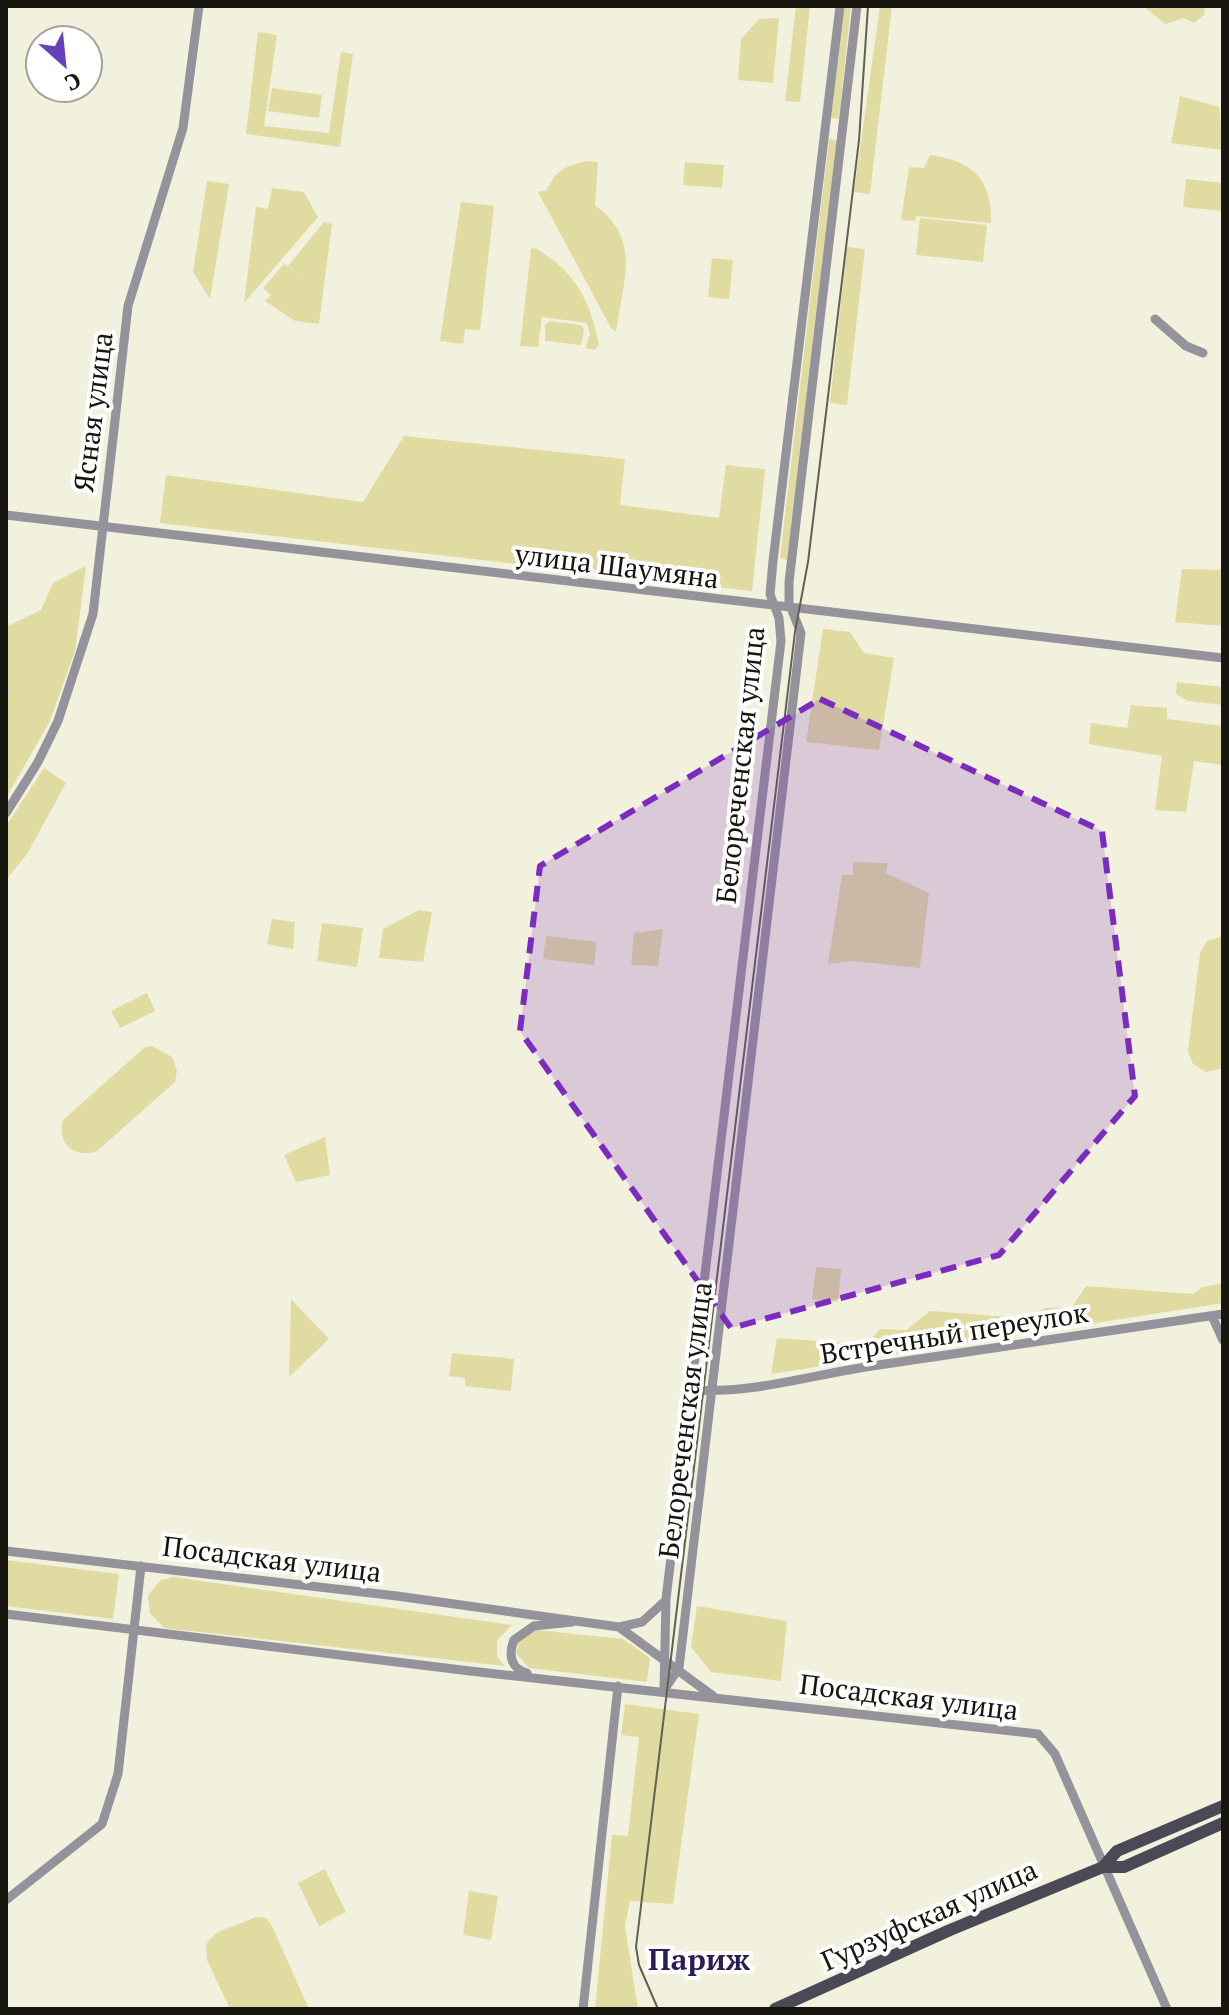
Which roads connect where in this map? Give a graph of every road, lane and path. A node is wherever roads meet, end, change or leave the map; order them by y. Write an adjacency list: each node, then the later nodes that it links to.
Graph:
1 (199, 6): 7 (street, Ясная улица)
2 (840, 6): 8 (street, Белореченская улица)
3 (857, 6): 9 (street, Белореченская улица)
4 (1155, 319): 5 (street)
5 (1203, 353)
6 (6, 515): 7 (street, улица Шаумяна)
7 (103, 526): 8 (street, улица Шаумяна); 11 (street, Ясная улица)
8 (774, 607): 9 (street, улица Шаумяна); 14 (street, Белореченская улица)
9 (790, 608): 10 (street, улица Шаумяна); 15 (street, Белореченская улица)
10 (1223, 658)
11 (6, 813)
12 (1218, 1315): 13 (street); 15 (street, Встречный переулок)
13 (1223, 1340)
14 (691, 1390): 15 (street, Встречный переулок); 18 (street, Белореченская улица)
15 (710, 1391): 24 (street, Белореченская улица)
16 (6, 1551): 17 (street, Посадская улица)
17 (141, 1566): 20 (street, Посадская улица); 22 (street)
18 (666, 1599): 21 (street); 23 (street)
19 (6, 1614): 22 (street, Посадская улица)
20 (579, 1621): 21 (street, Посадская улица); 25 (street, Посадская улица)
21 (619, 1627): 23 (street, Посадская улица)
22 (133, 1630): 25 (street, Посадская улица); 32 (street)
23 (662, 1656): 24 (street, Посадская улица); 27 (street)
24 (679, 1668): 27 (street); 28 (street, Посадская улица)
25 (567, 1681): 26 (street, Посадская улица)
26 (618, 1686): 27 (street, Посадская улица); 33 (street)
27 (664, 1690): 28 (street, Посадская улица)
28 (713, 1696): 31 (street, Посадская улица)
29 (1223, 1806): 31 (main road, Гурзуфская улица)
30 (1223, 1823): 31 (main road, Гурзуфская улица)
31 (1103, 1867): 34 (main road, Гурзуфская улица); 35 (street, Посадская улица)
32 (6, 1900)
33 (583, 2009)
34 (775, 2009)
35 (1167, 2009)

